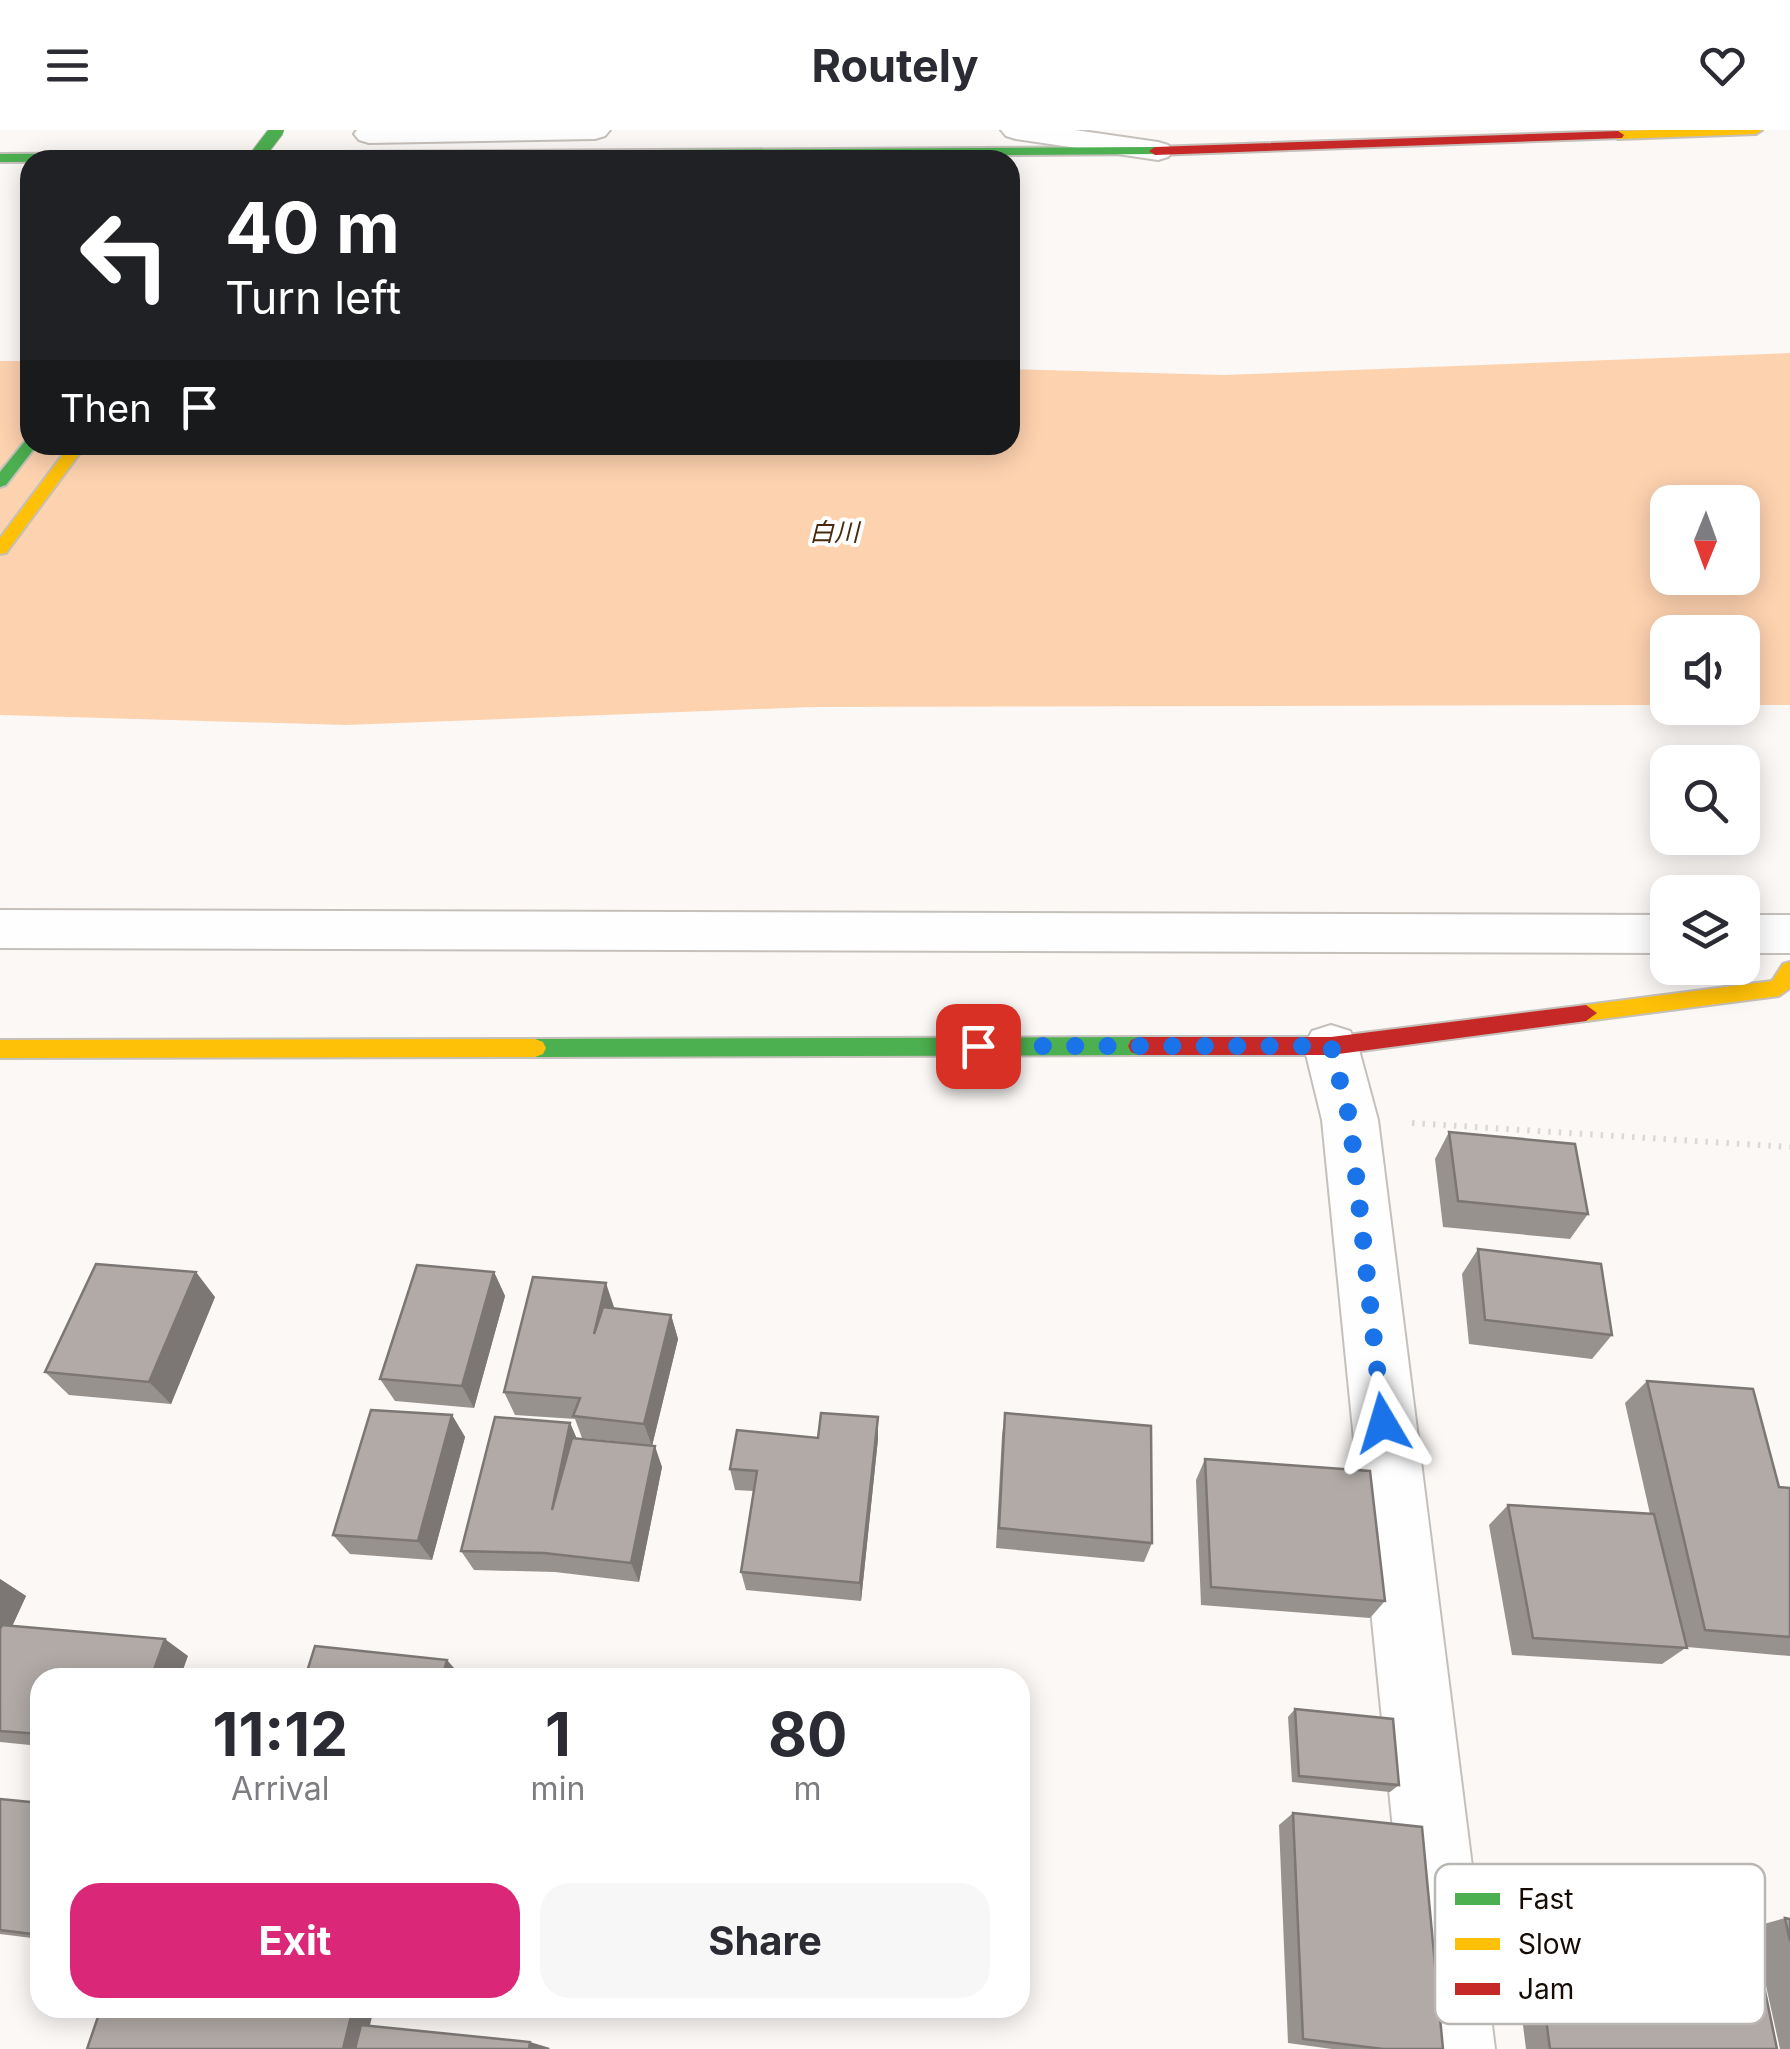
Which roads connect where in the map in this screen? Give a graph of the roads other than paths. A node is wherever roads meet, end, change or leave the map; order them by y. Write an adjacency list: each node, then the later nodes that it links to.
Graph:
1 (277, 130): 8 (street, bridge)
2 (316, 130): 9 (street)
3 (584, 130): 4 (street); 7 (street)
4 (595, 130)
5 (1016, 130): 10 (street)
6 (1756, 130): 10 (street)
7 (368, 134)
8 (262, 150)
9 (301, 150)
10 (1158, 151): 11 (street)
11 (1020, 152)
12 (21, 455): 14 (street)
13 (70, 455): 15 (street)
14 (0, 482)
15 (0, 549)
16 (0, 929): 17 (street)
17 (1650, 934)
18 (1760, 934): 19 (street)
19 (1790, 934)
20 (1790, 970): 21 (street)
21 (1331, 1046): 22 (street); 23 (street)
22 (0, 1049)
23 (1435, 1872)
24 (1452, 2024): 25 (street)
25 (1455, 2049)

